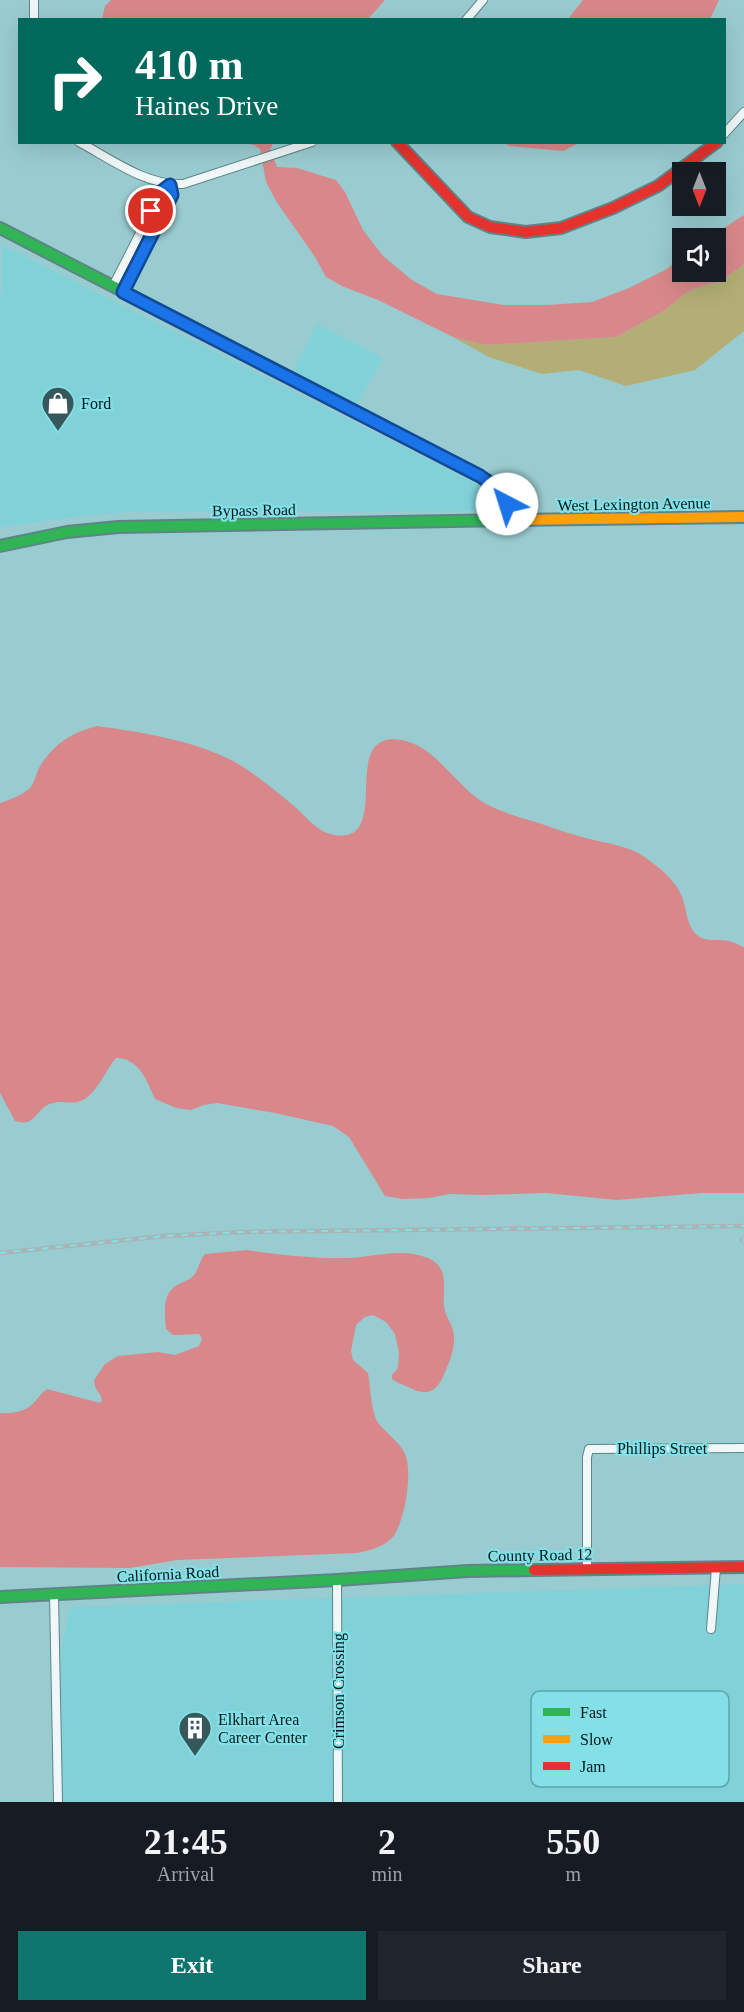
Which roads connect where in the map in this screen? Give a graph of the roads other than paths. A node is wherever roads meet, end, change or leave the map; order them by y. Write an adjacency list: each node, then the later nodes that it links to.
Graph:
1 (34, 0): 3 (street)
2 (483, 0): 4 (street)
3 (34, 18)
4 (468, 18)
5 (744, 112): 6 (street)
6 (726, 132)
7 (83, 144): 11 (street)
8 (306, 144): 11 (street)
9 (399, 144): 10 (main road)
10 (714, 144)
11 (170, 185): 13 (street); 14 (street)
12 (0, 228): 13 (main road)
13 (113, 286): 14 (main road)
14 (123, 292): 16 (main road)
15 (744, 517): 16 (main road, West Lexington Avenue)
16 (509, 520): 17 (main road, Bypass Road)
17 (0, 546)
18 (744, 1448): 21 (street, Phillips Street)
19 (744, 1567): 20 (main road, County Road 12)
20 (716, 1568): 21 (main road, County Road 12); 25 (street)
21 (587, 1569): 22 (main road, County Road 12)
22 (337, 1580): 23 (main road, California Road); 27 (street, Crimson Crossing)
23 (54, 1595): 24 (main road, California Road); 26 (street)
24 (0, 1597)
25 (711, 1629)
26 (58, 1802)
27 (338, 1802)

